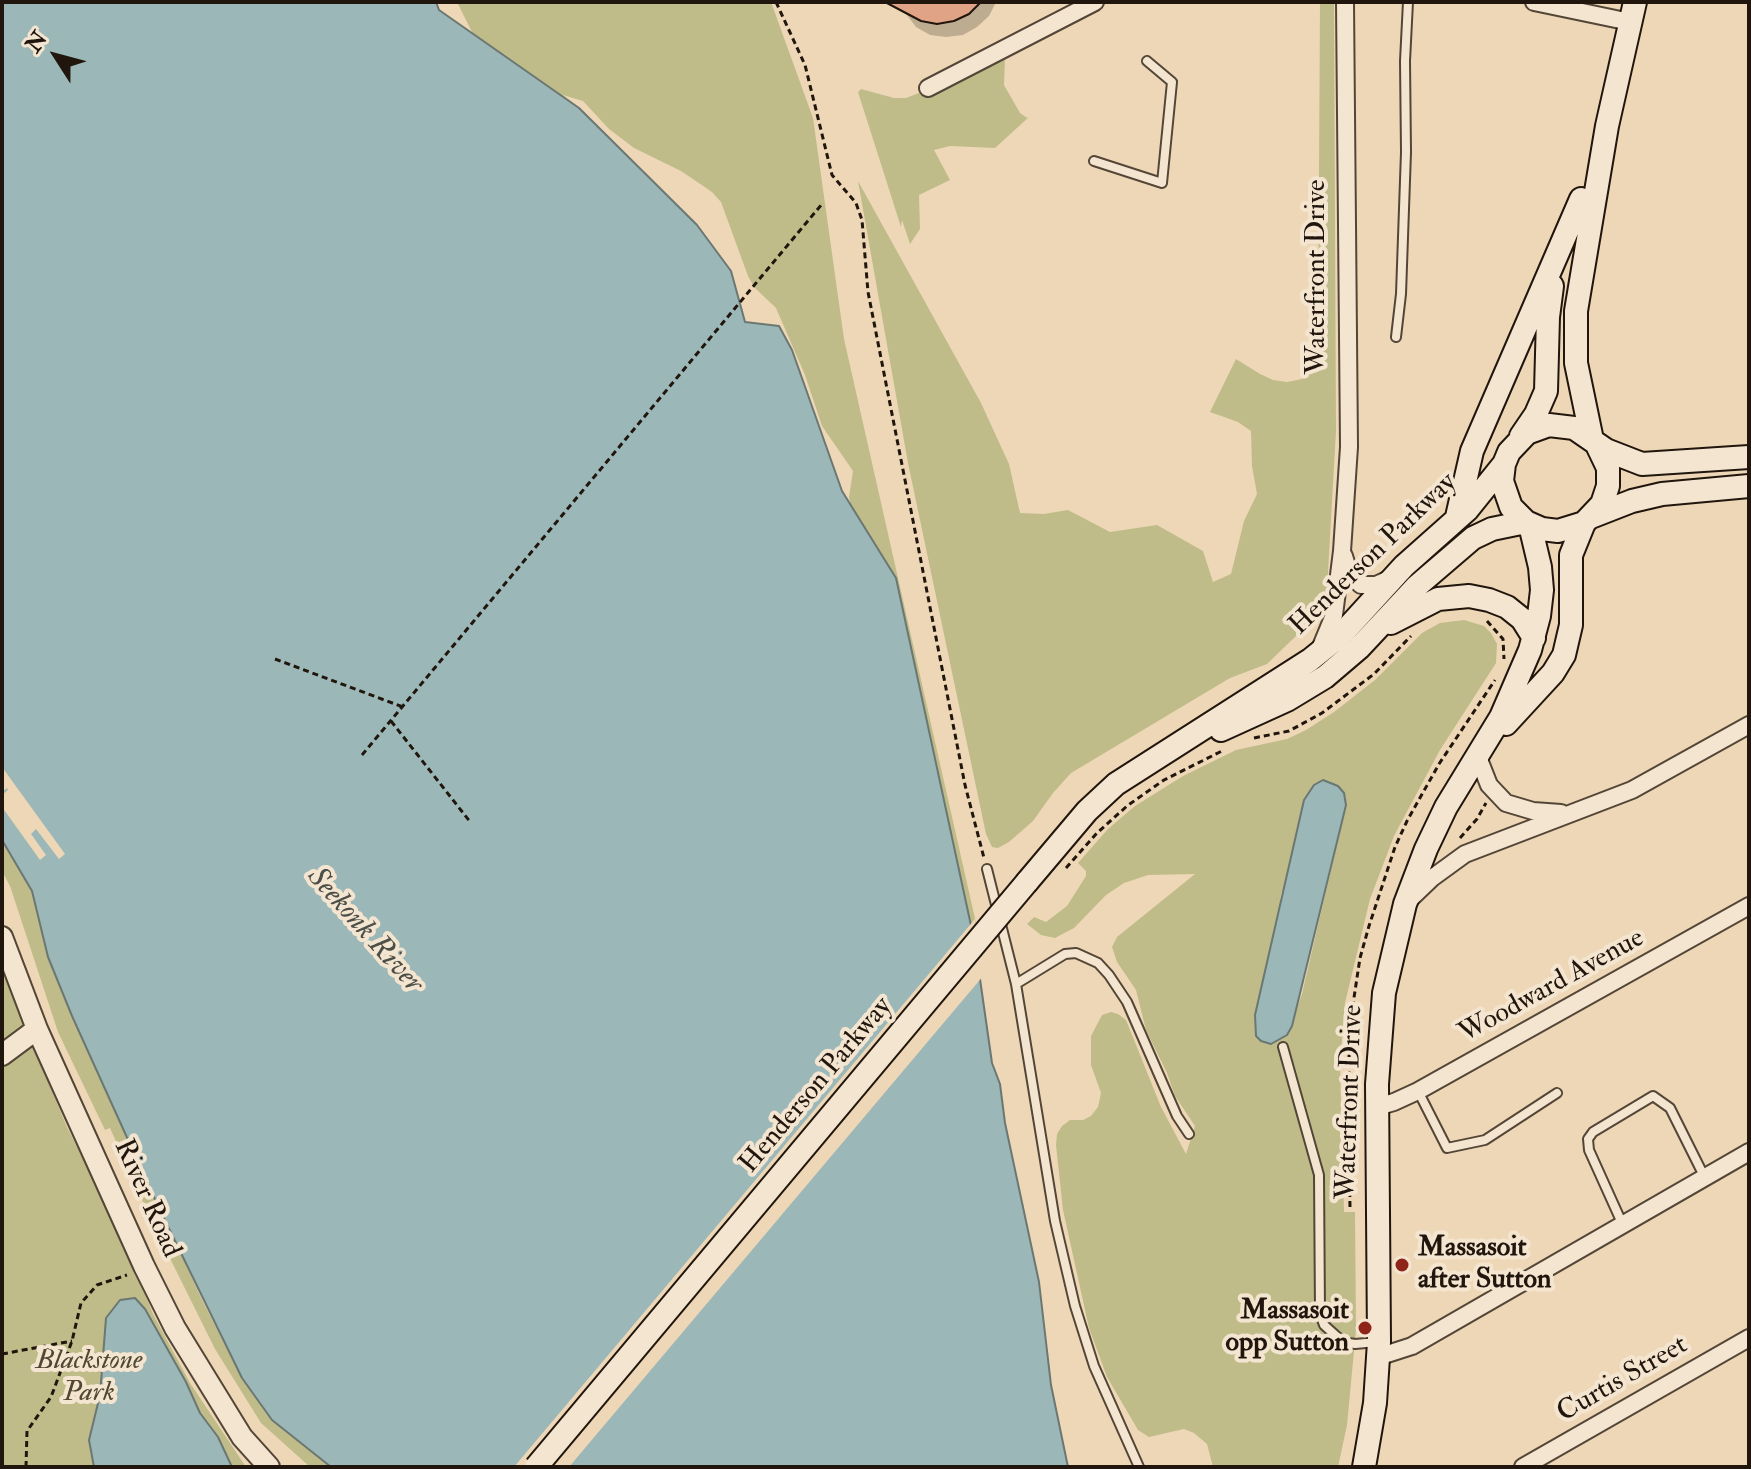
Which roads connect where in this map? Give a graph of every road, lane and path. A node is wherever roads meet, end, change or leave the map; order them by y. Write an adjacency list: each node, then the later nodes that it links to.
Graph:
1 (776, 2): 44 (path)
2 (1095, 2): 8 (street)
3 (1345, 2): 22 (street, Waterfront Drive)
4 (1408, 2): 13 (lane)
5 (1534, 2): 6 (street)
6 (1632, 12): 9 (main road)
7 (1147, 61): 10 (lane)
8 (928, 88)
9 (1607, 126): 11 (main road); 15 (main road)
10 (1094, 161)
11 (1581, 199): 14 (main road, Henderson Parkway); 19 (main road)
12 (822, 204): 32 (path)
13 (1396, 337)
14 (1518, 440): 15 (main road); 17 (main road, Henderson Parkway)
15 (1595, 442): 16 (main road); 20 (main road)
16 (1749, 457)
17 (1504, 464): 19 (main road, Henderson Parkway); 21 (main road, Henderson Parkway)
18 (1749, 486): 20 (main road, Henderson Parkway)
19 (1456, 520): 23 (main road, Henderson Parkway)
20 (1587, 520): 21 (main road, Henderson Parkway); 39 (main road, Waterfront Drive)
21 (1528, 524): 26 (main road, Henderson Parkway); 27 (main road, Waterfront Drive)
22 (1342, 551): 23 (street); 28 (street, Waterfront Drive)
23 (1395, 575): 28 (main road, Henderson Parkway)
24 (1481, 617): 30 (path)
25 (1414, 633): 35 (path)
26 (1371, 637): 27 (main road); 38 (main road, Henderson Parkway)
27 (1534, 638): 39 (main road, Waterfront Drive)
28 (1318, 654): 38 (main road, Henderson Parkway)
29 (275, 659): 32 (path)
30 (1504, 660)
31 (1499, 672): 59 (path)
32 (403, 707): 33 (path)
33 (391, 721): 37 (path); 42 (path)
34 (1749, 725): 41 (street)
35 (1247, 740)
36 (1223, 750): 45 (path)
37 (362, 755)
38 (1157, 757): 69 (main road, Henderson Parkway, bridge)
39 (1478, 757): 41 (street); 46 (main road, Waterfront Drive)
40 (1488, 799): 43 (path)
41 (1574, 812): 46 (street)
42 (471, 823)
43 (1455, 844)
44 (987, 869): 49 (lane)
45 (1062, 872)
46 (1405, 904): 55 (main road, Waterfront Drive)
47 (1749, 906): 53 (street, Woodward Avenue)
48 (2, 937): 50 (street, River Road)
49 (1016, 984): 56 (lane); 70 (lane)
50 (37, 1029): 52 (street); 61 (street, River Road)
51 (1283, 1047): 64 (lane)
52 (2, 1055)
53 (1418, 1091): 54 (lane); 55 (street, Woodward Avenue)
54 (1557, 1093)
55 (1377, 1107): 64 (main road, Waterfront Drive)
56 (1189, 1134)
57 (1749, 1152): 58 (street)
58 (1704, 1176): 60 (street); 60 (lane)
59 (1350, 1207)
60 (1622, 1223): 64 (street)
61 (144, 1266): 63 (path); 68 (street, River Road)
62 (1749, 1338): 73 (street, Curtis Street)
63 (72, 1341): 65 (path); 67 (path)
64 (1378, 1349): 66 (main road, Waterfront Drive)
65 (2, 1354)
66 (1371, 1429): 71 (main road, Waterfront Drive); 72 (main road)
67 (26, 1467)
68 (269, 1467)
69 (536, 1467)
70 (1139, 1467)
71 (1364, 1467)
72 (1375, 1467)
73 (1523, 1467)

